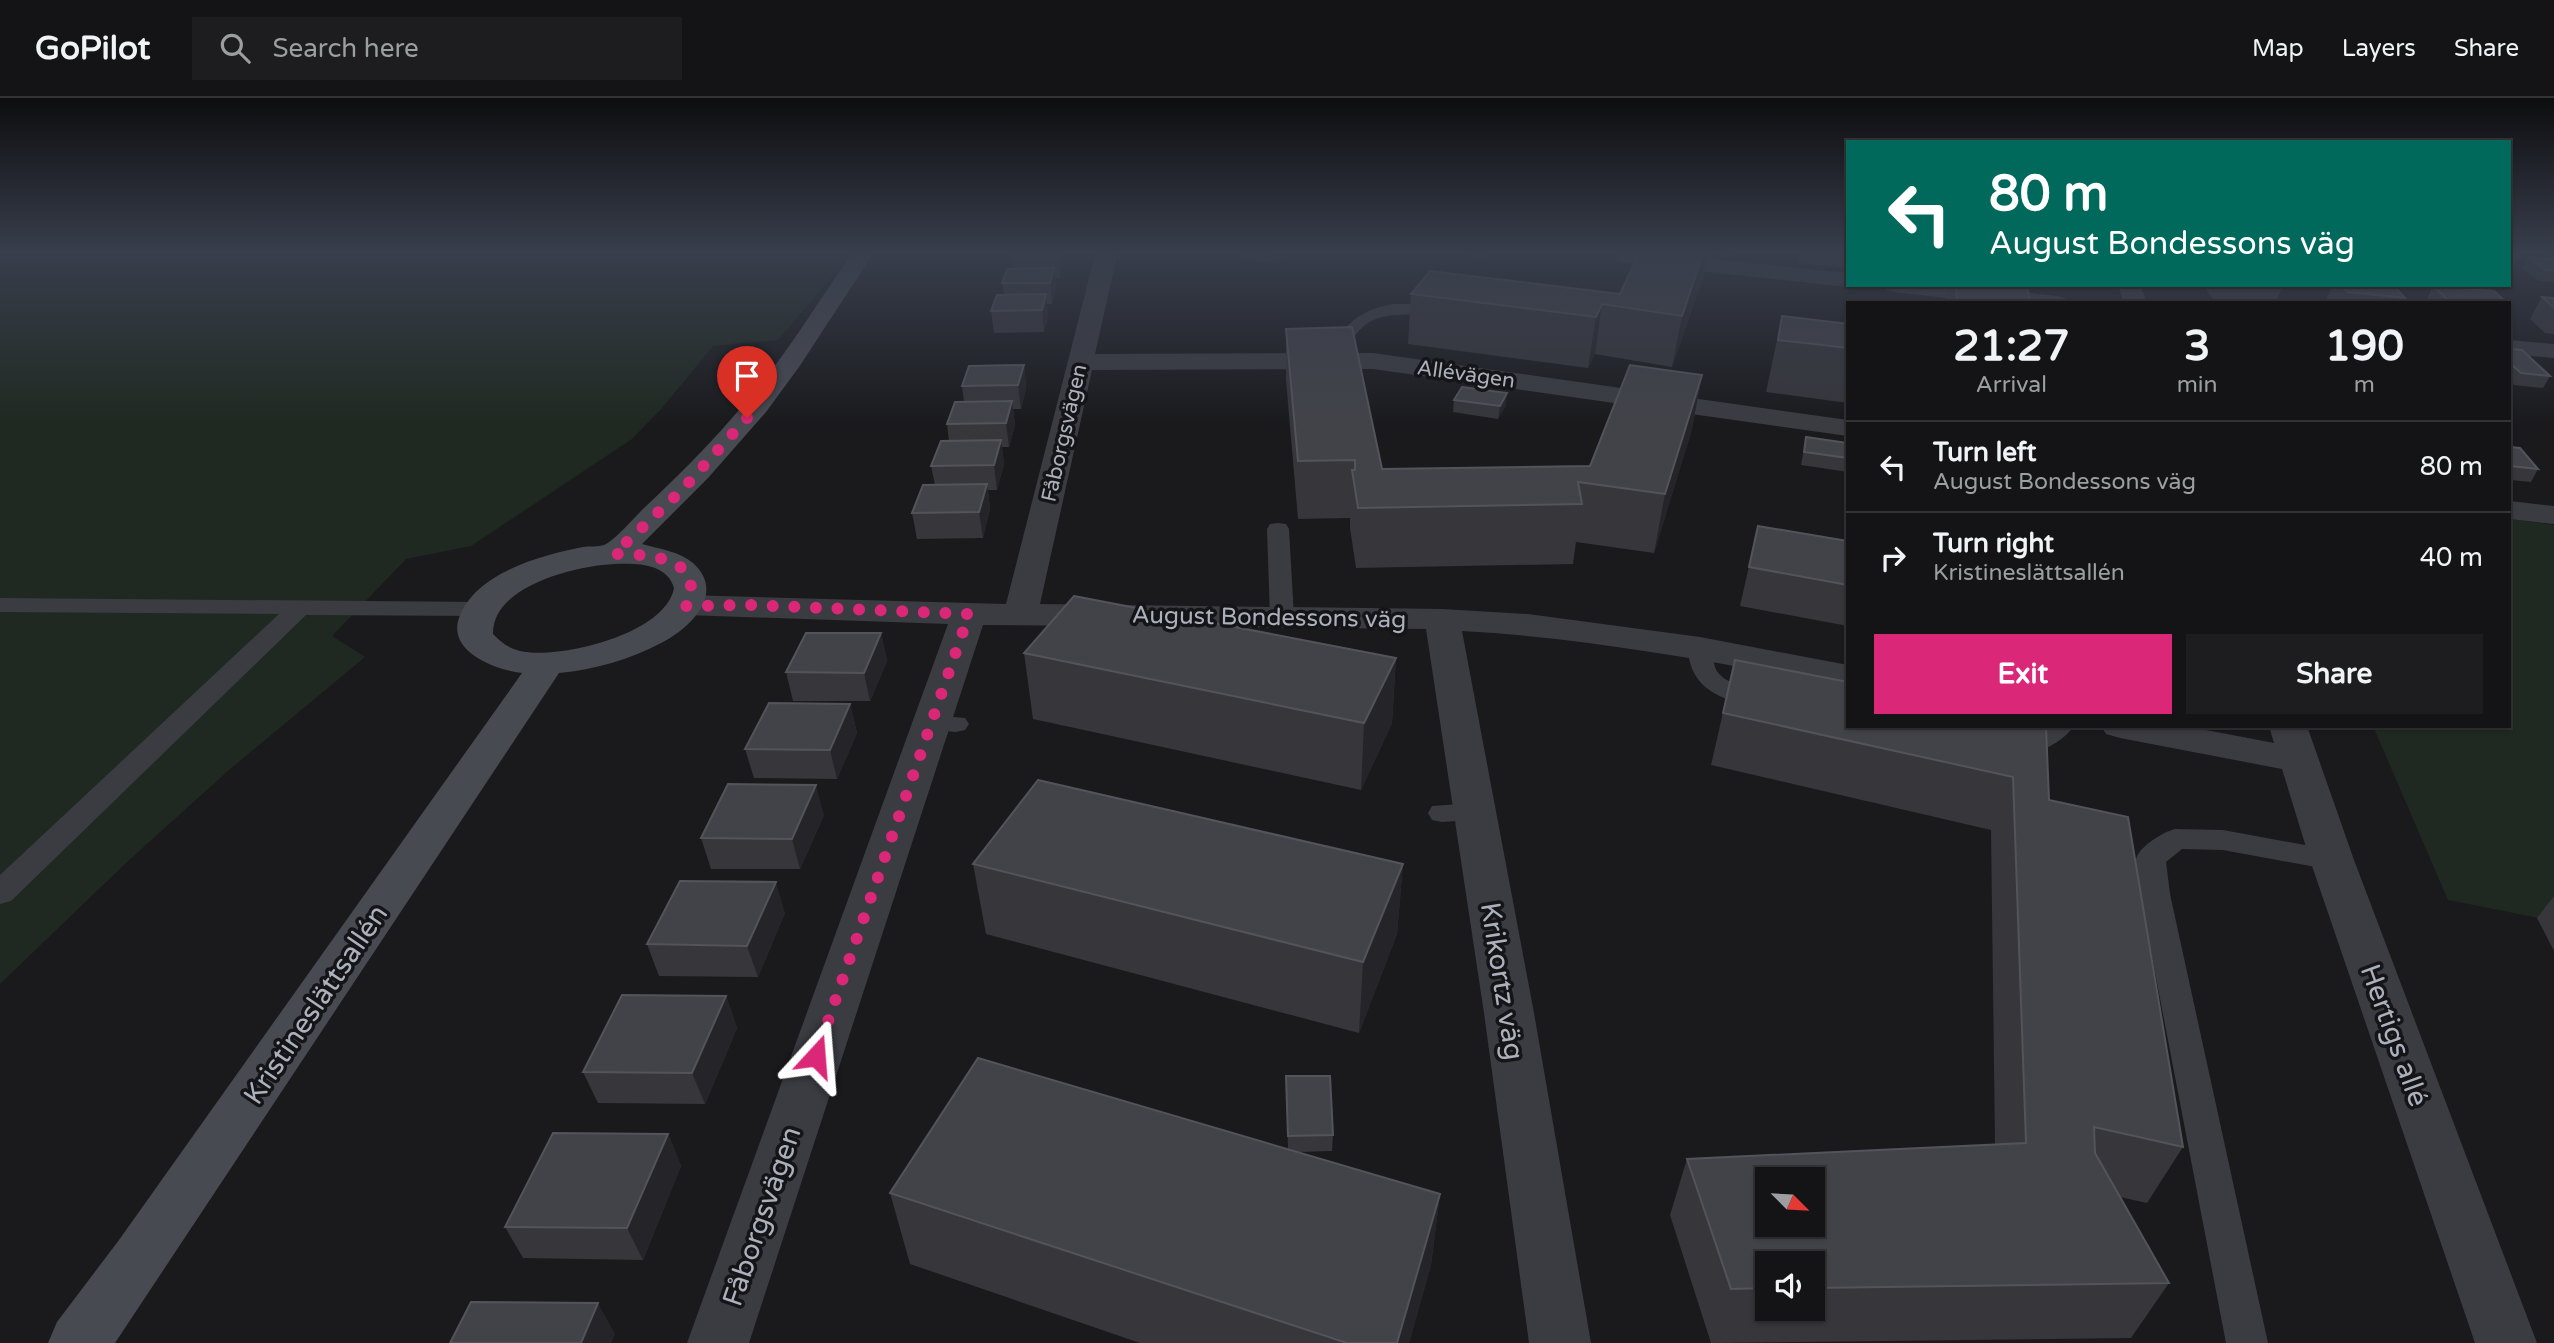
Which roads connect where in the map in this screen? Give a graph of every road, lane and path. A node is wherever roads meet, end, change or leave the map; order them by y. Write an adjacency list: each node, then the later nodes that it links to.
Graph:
1 (825, 309): 12 (street)
2 (1093, 309): 7 (street, Fåborgsvägen)
3 (1381, 309): 6 (lane)
4 (2511, 347): 5 (street)
5 (2554, 351)
6 (1332, 359): 7 (street, Allévägen); 8 (street, Allévägen)
7 (1081, 362): 18 (street, Fåborgsvägen)
8 (1846, 428)
9 (2511, 510): 10 (street)
10 (2554, 515)
11 (1278, 529): 19 (lane)
12 (614, 554): 14 (street); 16 (street)
13 (0, 605): 15 (lane)
14 (686, 606): 17 (street, August Bondessons väg); 22 (street)
15 (299, 607): 16 (lane); 30 (lane)
16 (480, 609): 22 (street)
17 (969, 614): 18 (street, August Bondessons väg); 32 (street, Fåborgsvägen)
18 (1021, 614): 19 (street, August Bondessons väg)
19 (1282, 617): 20 (street, August Bondessons väg)
20 (1442, 619): 21 (street, August Bondessons väg); 33 (street, Krikortz väg)
21 (1700, 648): 23 (street, August Bondessons väg); 24 (lane)
22 (548, 662): 31 (street, Kristineslättsallén)
23 (1846, 676)
24 (1779, 706)
25 (2059, 728): 27 (lane)
26 (2140, 728): 28 (street)
27 (1986, 743)
28 (2294, 743): 29 (street, Hertigs allé)
29 (2332, 860): 34 (lane); 35 (street, Hertigs allé)
30 (0, 893)
31 (79, 1343)
32 (718, 1343)
33 (1560, 1343)
34 (2247, 1343)
35 (2506, 1343)

